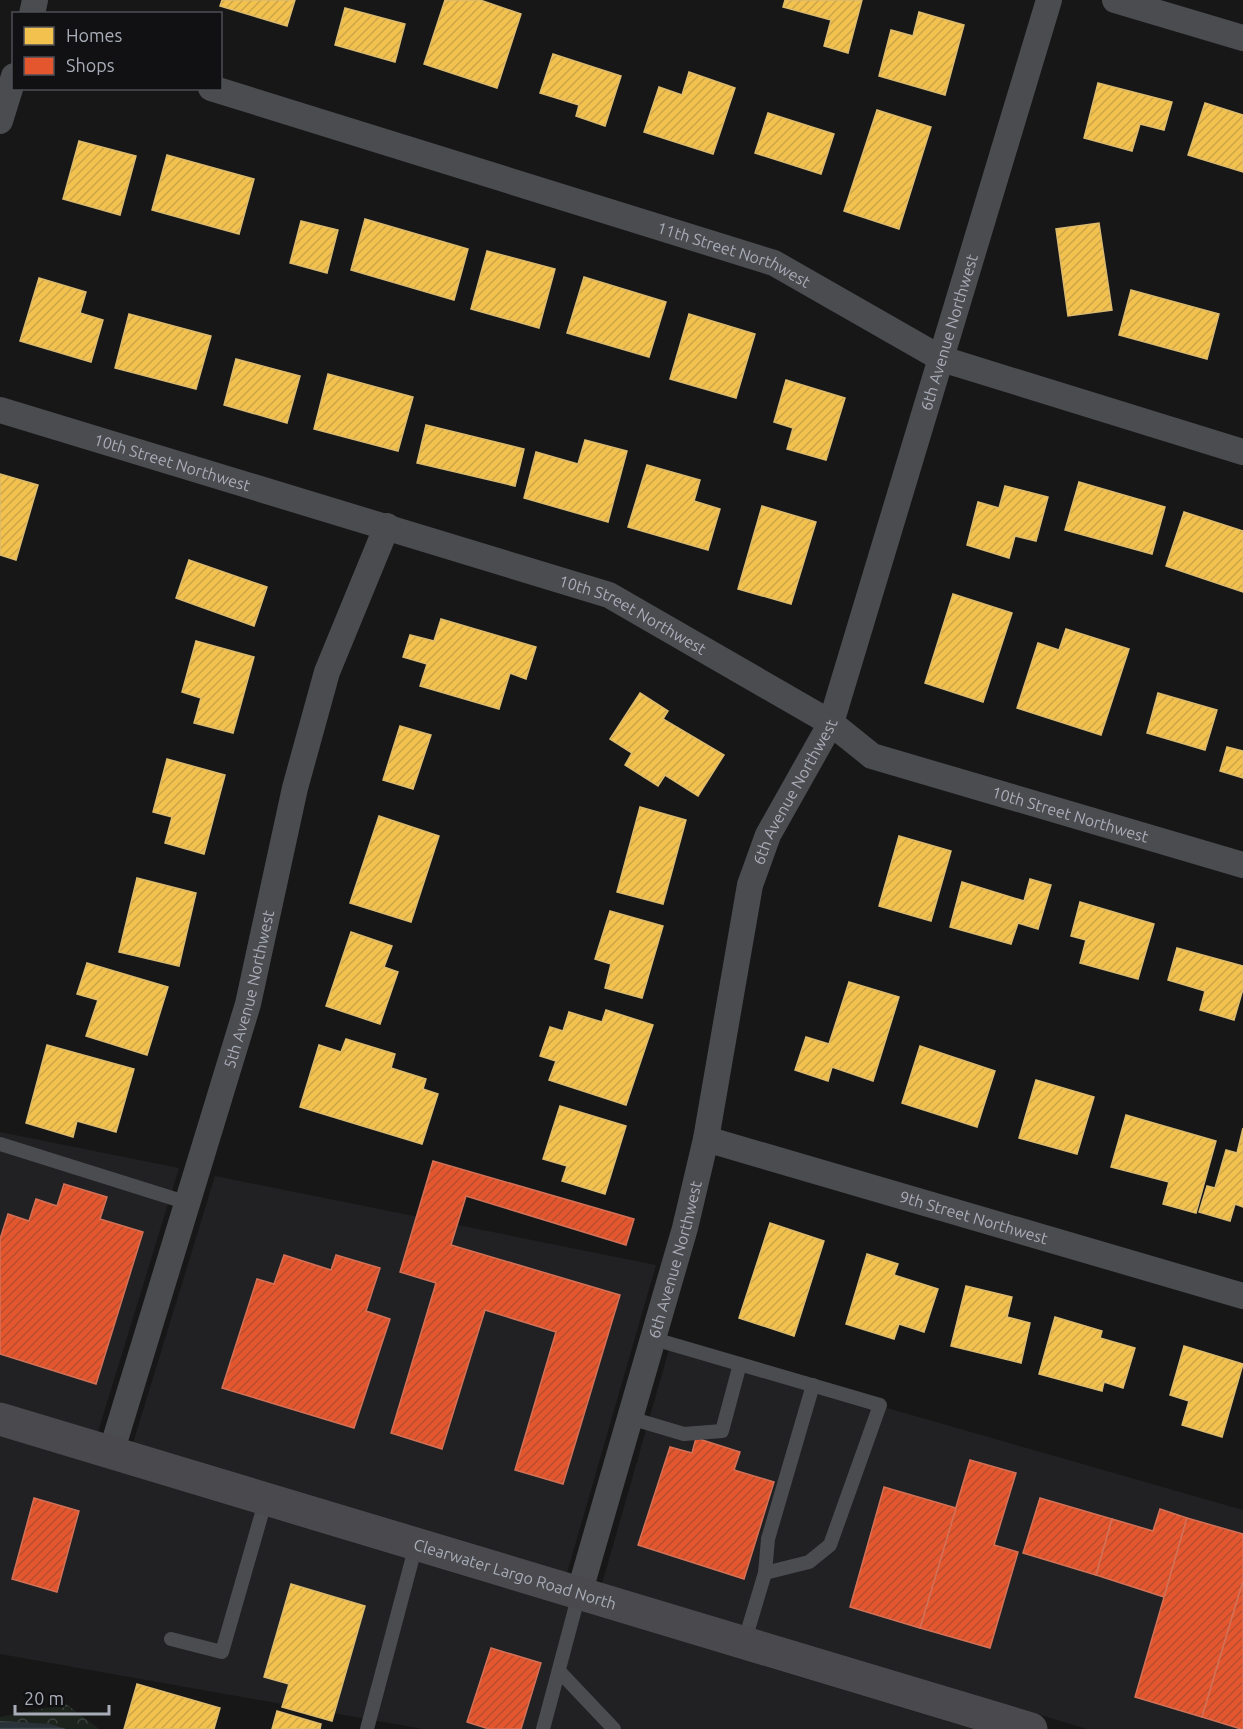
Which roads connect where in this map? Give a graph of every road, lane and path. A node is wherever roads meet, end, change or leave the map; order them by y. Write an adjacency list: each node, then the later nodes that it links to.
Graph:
1 (1049, 0): 7 (street, 6th Avenue Northwest)
2 (1115, 0): 3 (street)
3 (1243, 38)
4 (12, 82): 6 (street)
5 (217, 90): 7 (street, 11th Street Northwest)
6 (0, 121)
7 (942, 359): 9 (street, 11th Street Northwest); 11 (street, 6th Avenue Northwest)
8 (0, 410): 10 (street, 10th Street Northwest)
9 (1243, 452)
10 (387, 526): 11 (street, 10th Street Northwest); 15 (street, 5th Avenue Northwest)
11 (831, 723): 12 (street, 10th Street Northwest); 13 (street, 6th Avenue Northwest)
12 (1243, 865)
13 (706, 1139): 16 (street, 9th Street Northwest); 17 (street, 6th Avenue Northwest)
14 (0, 1144): 15 (lane)
15 (188, 1203): 22 (street, 5th Avenue Northwest)
16 (1243, 1296)
17 (654, 1339): 18 (lane); 20 (street, 6th Avenue Northwest)
18 (740, 1364): 19 (lane); 20 (lane)
19 (813, 1385): 25 (lane); 25 (lane)
20 (630, 1418): 26 (street, 6th Avenue Northwest)
21 (0, 1419): 22 (main road, Clearwater Largo Road North)
22 (111, 1453): 23 (main road, Clearwater Largo Road North)
23 (266, 1499): 24 (main road, Clearwater Largo Road North); 27 (lane)
24 (416, 1545): 26 (main road, Clearwater Largo Road North); 30 (lane)
25 (765, 1573): 28 (lane)
26 (579, 1594): 28 (main road, Clearwater Largo Road North); 29 (lane)
27 (171, 1639)
28 (744, 1643): 33 (main road, Clearwater Largo Road North)
29 (559, 1671): 31 (lane); 32 (lane)
30 (367, 1729)
31 (543, 1729)
32 (614, 1729)
33 (1031, 1729)

